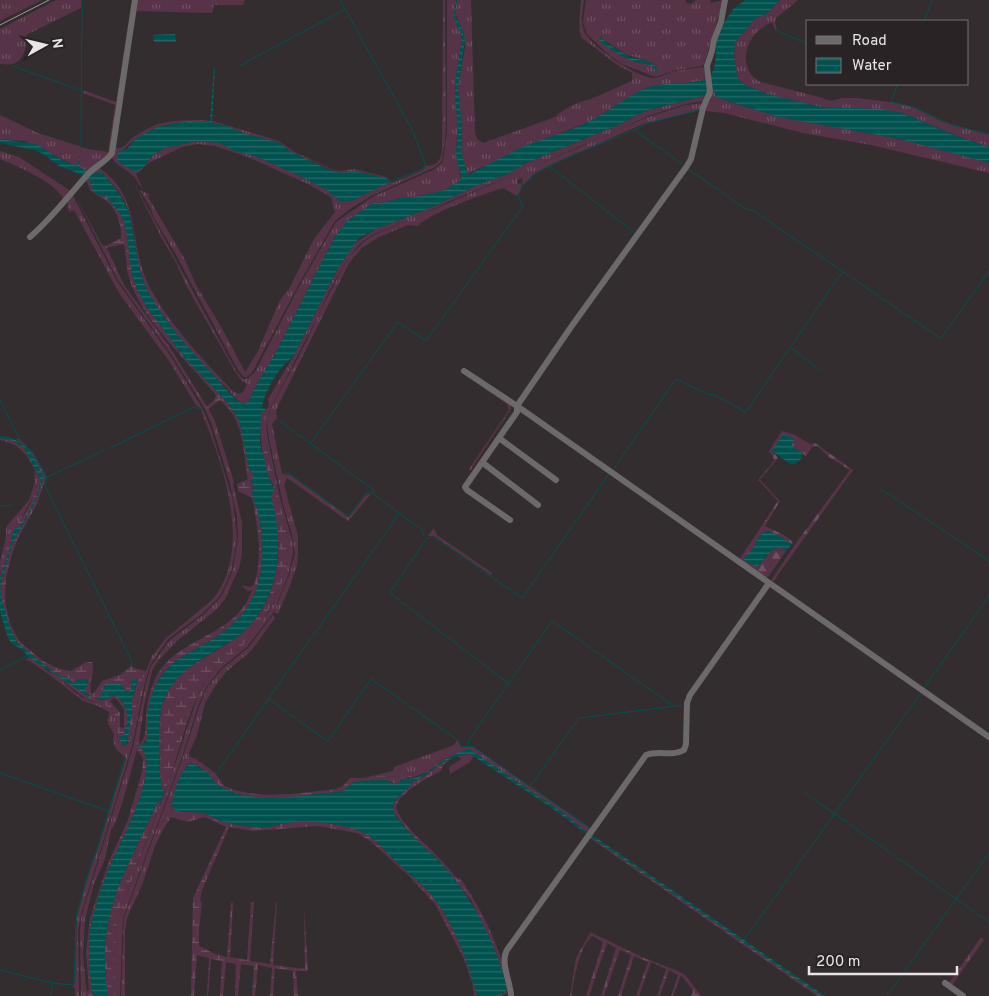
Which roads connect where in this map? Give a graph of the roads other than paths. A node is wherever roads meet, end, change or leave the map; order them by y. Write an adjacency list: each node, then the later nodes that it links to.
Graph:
1 (135, 0): 3 (street)
2 (725, 0): 5 (street)
3 (30, 237)
4 (464, 371): 5 (street)
5 (516, 406): 6 (street); 11 (street)
6 (499, 438): 7 (street); 8 (street)
7 (483, 463): 9 (street); 10 (street)
8 (556, 480)
9 (538, 504)
10 (510, 520)
11 (769, 583): 12 (street); 15 (street)
12 (989, 737)
13 (945, 983): 16 (street)
14 (506, 996): 15 (street)
15 (512, 996)
16 (963, 996)

